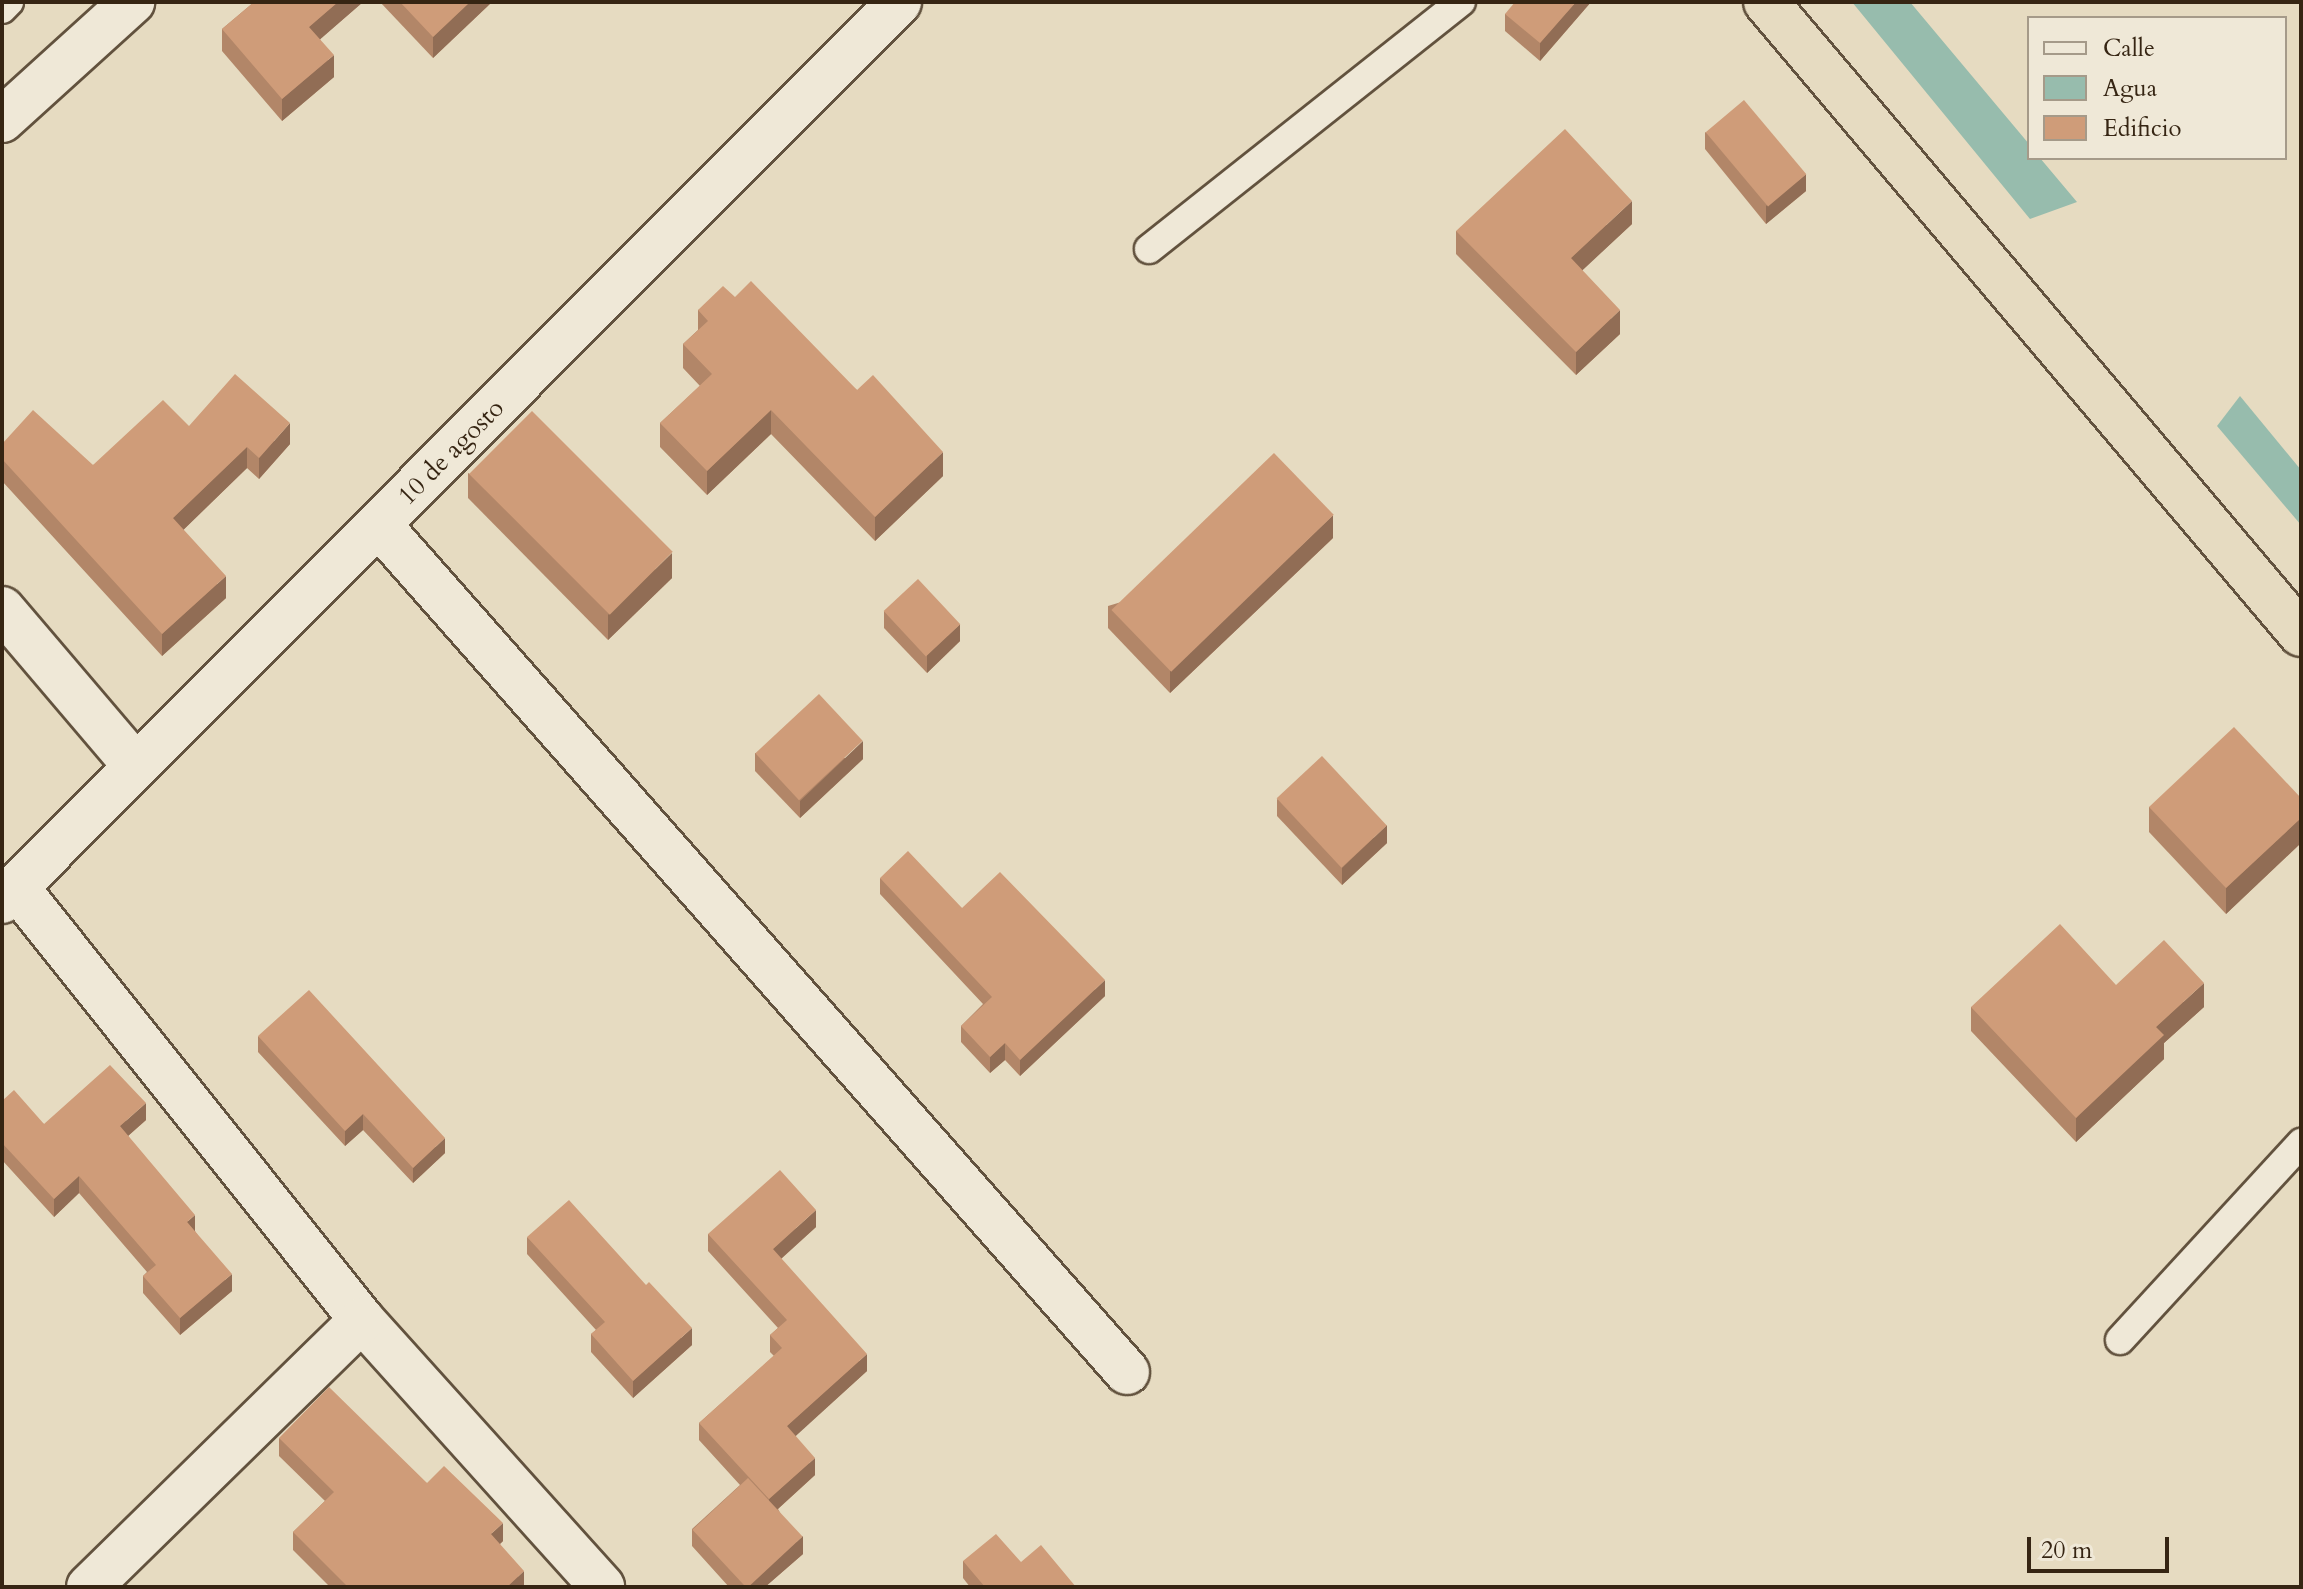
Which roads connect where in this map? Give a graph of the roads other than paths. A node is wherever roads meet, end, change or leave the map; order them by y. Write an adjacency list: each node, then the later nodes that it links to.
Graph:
1 (9, 2): 6 (lane)
2 (132, 2): 7 (street)
3 (1461, 2): 8 (lane)
4 (1766, 2): 11 (highway)
5 (896, 3): 9 (street, 10 de agosto)
6 (2, 9)
7 (2, 120)
8 (1149, 249)
9 (379, 525): 12 (street, 10 de agosto); 17 (street)
10 (2, 609): 12 (street)
11 (2301, 634)
12 (135, 765): 13 (street, 10 de agosto)
13 (9, 894): 15 (street)
14 (2301, 1143): 16 (lane)
15 (362, 1320): 18 (street); 19 (street)
16 (2120, 1340)
17 (1127, 1372)
18 (89, 1587)
19 (602, 1587)

